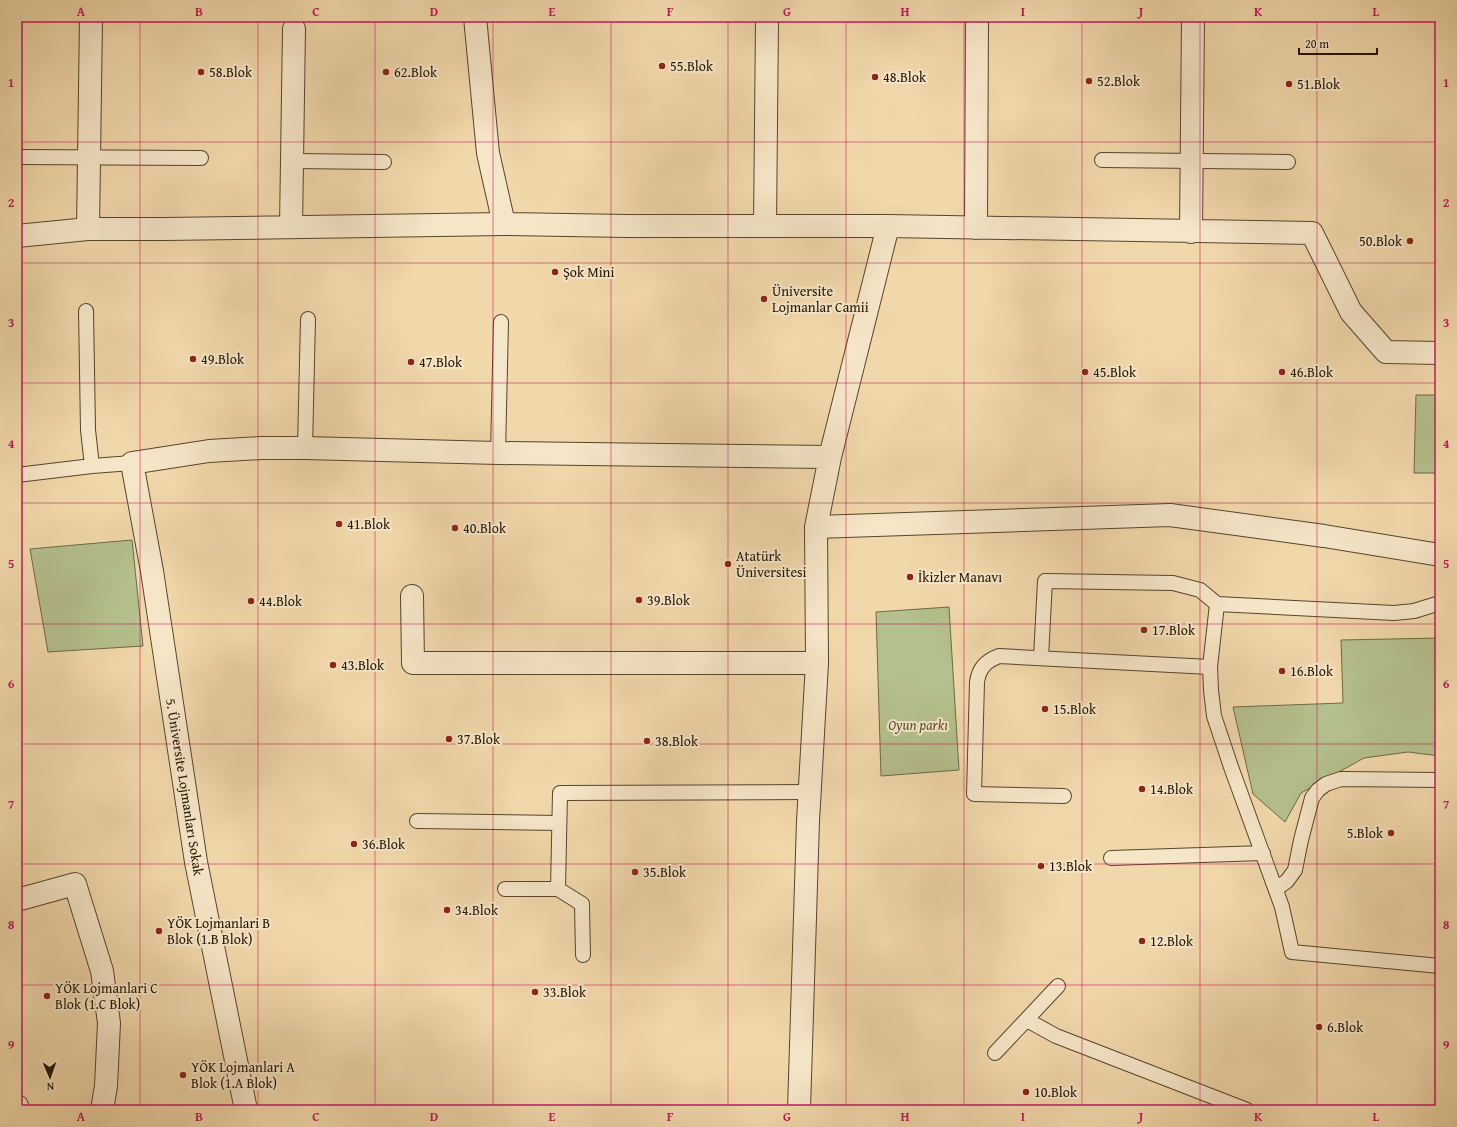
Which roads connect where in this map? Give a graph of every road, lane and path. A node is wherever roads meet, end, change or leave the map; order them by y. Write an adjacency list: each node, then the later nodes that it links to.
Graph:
1 (474, 17): 15 (street)
2 (977, 17): 19 (street)
3 (1193, 17): 12 (street)
4 (91, 19): 8 (street)
5 (767, 20): 16 (street)
6 (294, 29): 11 (street)
7 (17, 157): 8 (lane)
8 (89, 157): 9 (lane); 20 (street)
9 (201, 158)
10 (1102, 160): 12 (lane)
11 (292, 161): 13 (lane); 18 (street)
12 (1192, 161): 14 (lane); 21 (street)
13 (384, 162)
14 (1288, 162)
15 (504, 224): 16 (street); 18 (street)
16 (765, 226): 17 (street)
17 (888, 226): 19 (street); 29 (street)
18 (292, 227): 20 (street)
19 (976, 228): 21 (street)
20 (88, 229): 22 (street)
21 (1191, 232): 26 (street)
22 (17, 236)
23 (86, 311): 31 (lane)
24 (308, 319): 27 (lane)
25 (502, 322): 28 (lane)
26 (1440, 353)
27 (305, 448): 28 (street); 30 (street)
28 (498, 453): 29 (street)
29 (830, 457): 33 (street)
30 (132, 463): 31 (lane); 60 (street, 5. Üniversite Lojmanları Sokak)
31 (92, 466): 32 (lane)
32 (17, 475)
33 (816, 527): 34 (street); 39 (street)
34 (1440, 555)
35 (412, 596): 39 (street)
36 (1440, 603): 37 (lane)
37 (1217, 604): 38 (lane); 40 (lane)
38 (1041, 658): 40 (lane); 43 (lane)
39 (817, 663): 42 (street)
40 (1210, 667): 46 (lane)
41 (1440, 780): 50 (lane)
42 (810, 792): 45 (lane); 61 (street)
43 (1064, 796)
44 (417, 821): 45 (lane)
45 (559, 823): 49 (lane)
46 (1263, 853): 47 (lane); 50 (lane)
47 (1111, 858)
48 (505, 889): 49 (lane)
49 (558, 889): 52 (lane)
50 (1276, 890): 53 (lane)
51 (17, 900): 59 (street)
52 (583, 955)
53 (1440, 966)
54 (1058, 986): 55 (lane)
55 (1027, 1020): 56 (lane); 62 (lane)
56 (995, 1054)
57 (17, 1106): 58 (street)
58 (18, 1110)
59 (102, 1110)
60 (246, 1110)
61 (800, 1110)
62 (1247, 1110)

